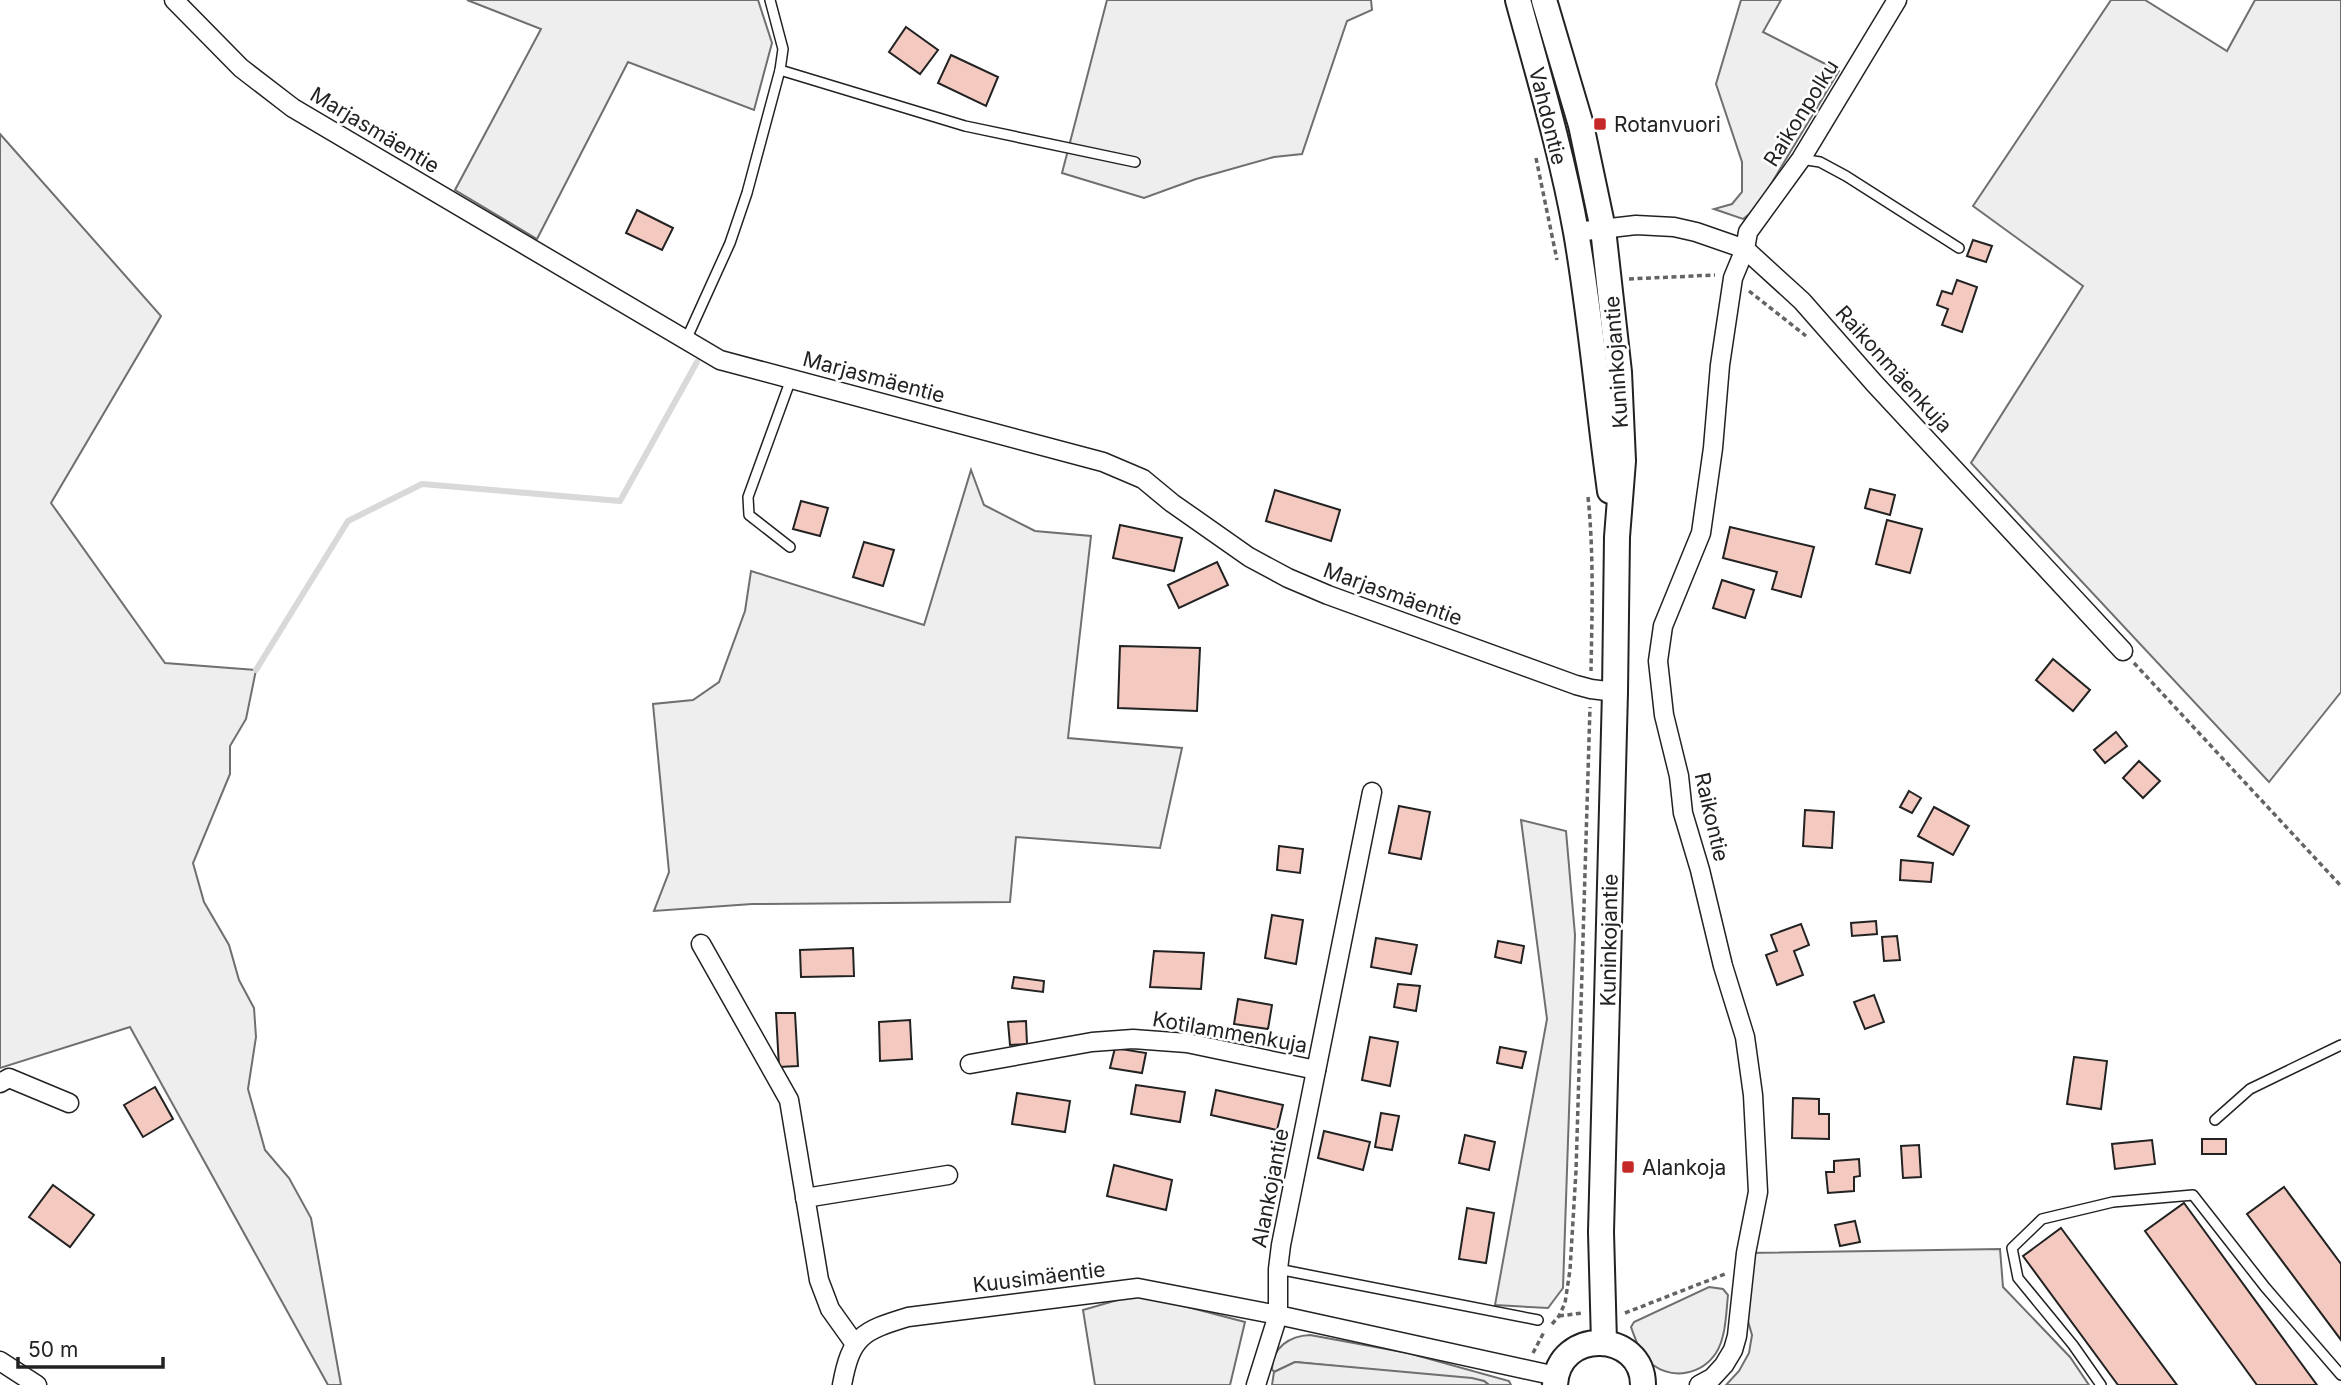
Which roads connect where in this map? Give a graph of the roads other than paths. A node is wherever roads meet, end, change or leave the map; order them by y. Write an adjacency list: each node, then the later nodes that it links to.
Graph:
1 (174, 0): 13 (street, Marjasmäentie)
2 (770, 0): 6 (lane)
3 (1518, 0): 10 (main road, Vahdontie)
4 (1544, 0): 9 (main road, Vahdontie)
5 (1897, 0): 7 (street, Raikonpolku)
6 (780, 70): 8 (lane); 13 (lane)
7 (1801, 159): 11 (lane); 12 (street, Raikonpolku)
8 (1135, 162)
9 (1603, 229): 10 (street, Raikonmäenkuja); 12 (street, Raikonmäenkuja); 15 (main road, Kuninkojantie)
10 (1576, 232): 15 (main road, Kuninkojantie)
11 (1959, 248)
12 (1745, 250): 17 (street, Raikonmäenkuja); 42 (street, Raikontie)
13 (686, 340): 14 (street, Marjasmäentie)
14 (791, 379): 16 (lane); 18 (street, Marjasmäentie)
15 (1617, 537): 18 (main road, Kuninkojantie)
16 (790, 547)
17 (2123, 651)
18 (1615, 692): 32 (main road, Kuninkojantie)
19 (1372, 792): 23 (street, Alankojantie)
20 (701, 944): 28 (street)
21 (2341, 1045): 26 (lane)
22 (970, 1064): 23 (street, Kotilammenkuja)
23 (1316, 1070): 29 (street, Alankojantie)
24 (0, 1083): 25 (street)
25 (69, 1103)
26 (2215, 1120)
27 (948, 1175): 28 (street)
28 (805, 1198): 33 (street)
29 (1278, 1269): 30 (street, Alankojantie); 31 (lane)
30 (1278, 1315): 33 (street, Kuusimäentie); 36 (street); 39 (street, Alankojantie)
31 (1538, 1320)
32 (1604, 1342): 36 (main road); 41 (main road)
33 (855, 1344): 38 (street)
34 (0, 1361): 37 (street)
35 (2341, 1375): 43 (lane)
36 (1555, 1381)
37 (37, 1385)
38 (842, 1385)
39 (1256, 1385): 40 (lane)
40 (1263, 1385)
41 (1643, 1385)
42 (1699, 1385)
43 (2101, 1385)

